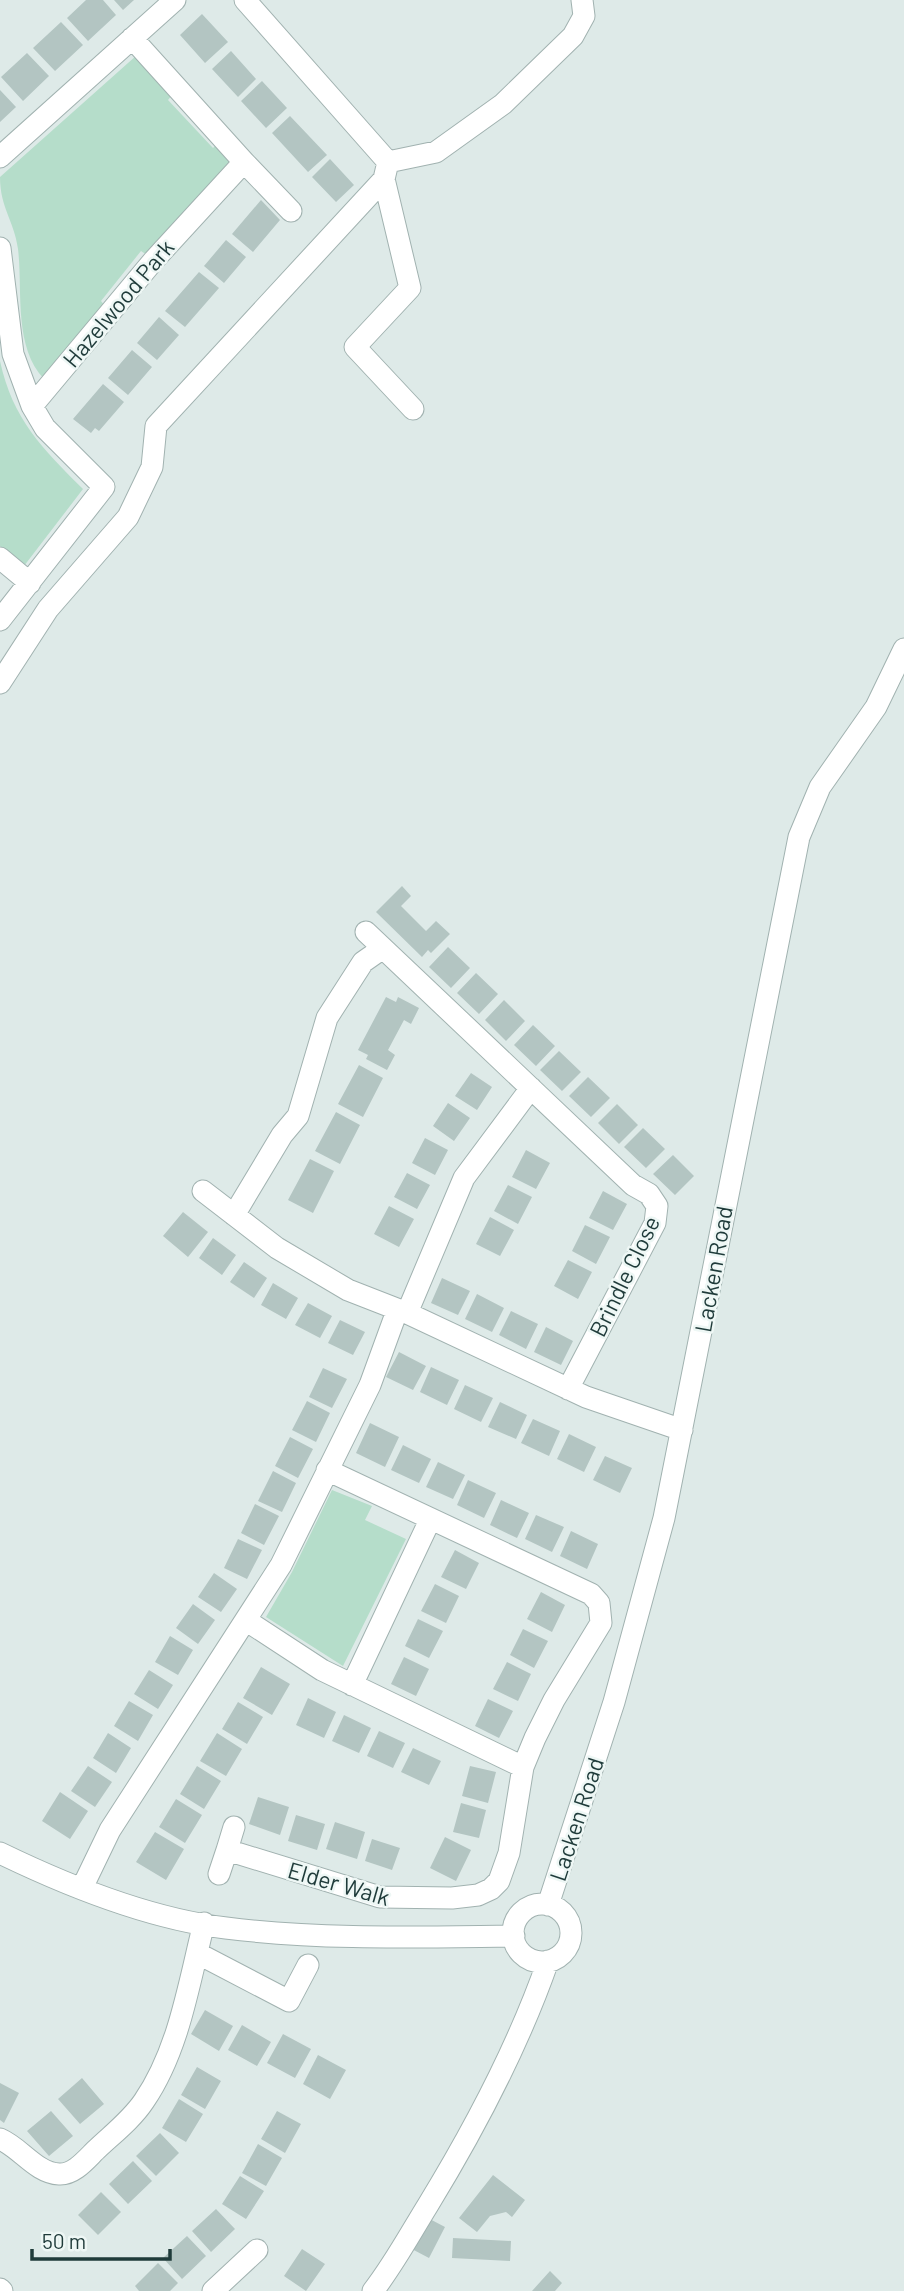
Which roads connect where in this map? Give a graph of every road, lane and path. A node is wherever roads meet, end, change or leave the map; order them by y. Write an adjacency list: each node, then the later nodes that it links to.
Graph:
1 (176, 0): 4 (street)
2 (245, 0): 7 (street)
3 (582, 0): 7 (street)
4 (132, 38): 5 (street); 6 (street)
5 (0, 158)
6 (244, 162): 8 (street); 10 (street, Hazelwood Park)
7 (386, 170): 11 (street); 16 (street)
8 (291, 211)
9 (0, 248): 10 (street)
10 (32, 406): 13 (street)
11 (414, 409)
12 (0, 558): 13 (street)
13 (30, 583): 14 (street)
14 (0, 620)
15 (904, 649): 24 (street, Lacken Road)
16 (0, 682)
17 (366, 932): 18 (street, Brindle Close)
18 (383, 948): 19 (street, Brindle Close); 21 (street)
19 (531, 1088): 22 (street); 23 (street, Brindle Close)
20 (203, 1191): 21 (street)
21 (234, 1215): 22 (street)
22 (402, 1312): 23 (street); 25 (street)
23 (568, 1389): 24 (street)
24 (682, 1430): 35 (street, Lacken Road)
25 (327, 1470): 26 (street, Elder Walk); 27 (street)
26 (430, 1520): 28 (street); 29 (street, Elder Walk)
27 (247, 1621): 28 (street); 34 (street)
28 (352, 1685): 29 (street)
29 (523, 1767): 31 (street, Elder Walk)
30 (234, 1827): 31 (street)
31 (227, 1850): 33 (street)
32 (0, 1853): 34 (street)
33 (219, 1874)
34 (82, 1888): 36 (street)
35 (548, 1905): 37 (street, Lacken Road); 39 (street, Lacken Road)
36 (204, 1923): 37 (street); 38 (street)
37 (514, 1936): 39 (street)
38 (197, 1953): 40 (street); 41 (street)
39 (548, 1961): 44 (street, Lacken Road)
40 (307, 1965)
41 (0, 2139)
42 (257, 2250): 43 (street)
43 (213, 2291)
44 (373, 2291)

